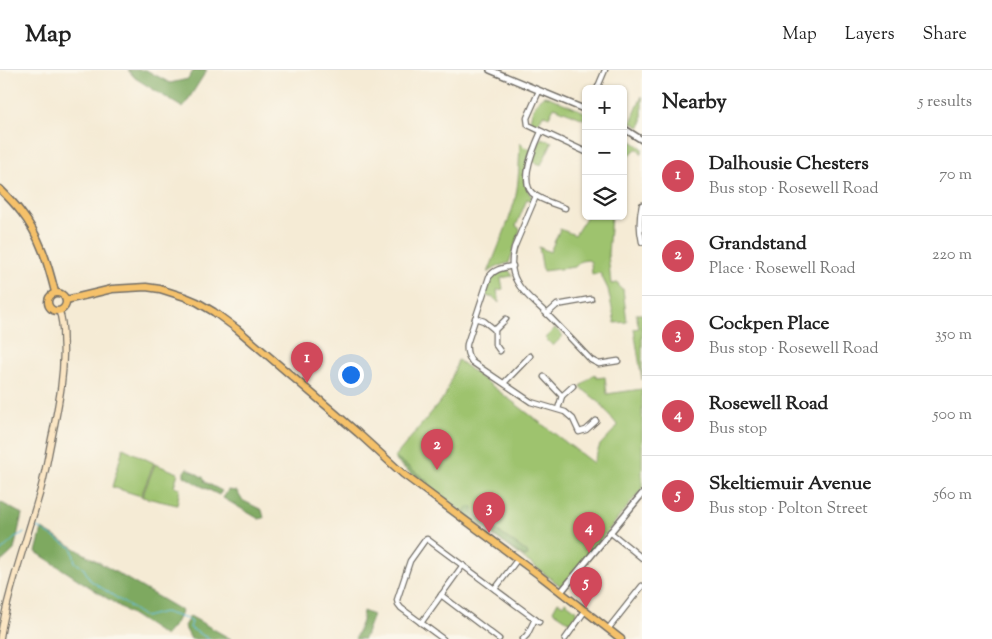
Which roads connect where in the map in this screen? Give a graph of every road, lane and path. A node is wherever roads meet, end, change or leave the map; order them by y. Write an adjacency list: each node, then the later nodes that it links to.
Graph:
1 (490, 70): 4 (street)
2 (605, 70): 3 (street)
3 (599, 85)
4 (539, 91): 5 (street); 7 (street)
5 (582, 108)
6 (626, 130): 8 (street)
7 (541, 132): 9 (street); 11 (street)
8 (642, 140)
9 (582, 150)
10 (0, 189): 16 (main road)
11 (536, 196): 13 (street); 15 (street)
12 (642, 205): 14 (street)
13 (565, 208)
14 (642, 242)
15 (513, 266): 20 (street); 21 (street)
16 (55, 292): 18 (main road); 19 (main road)
17 (592, 299): 20 (street)
18 (66, 300): 19 (main road); 36 (main road)
19 (59, 311): 45 (main road)
20 (547, 314): 26 (street)
21 (475, 318): 23 (street); 28 (street)
22 (506, 319): 23 (street)
23 (495, 330): 24 (street)
24 (500, 351)
25 (530, 356): 28 (street)
26 (618, 360)
27 (544, 377): 30 (street)
28 (504, 383): 31 (street)
29 (573, 386): 30 (street)
30 (562, 396): 31 (street)
31 (558, 409): 32 (street)
32 (596, 420)
33 (642, 494): 34 (street)
34 (610, 532): 35 (street); 40 (street)
35 (642, 558)
36 (517, 560): 39 (street); 40 (main road)
37 (463, 565): 39 (street); 41 (street); 43 (street)
38 (642, 586): 44 (street)
39 (495, 589): 48 (street)
40 (561, 592): 42 (main road)
41 (441, 595): 43 (street); 47 (street)
42 (585, 611): 44 (main road); 49 (street)
43 (421, 623): 46 (street)
44 (608, 629): 50 (main road)
45 (0, 639)
46 (442, 639)
47 (499, 639)
48 (523, 639)
49 (565, 639)
50 (622, 639)

